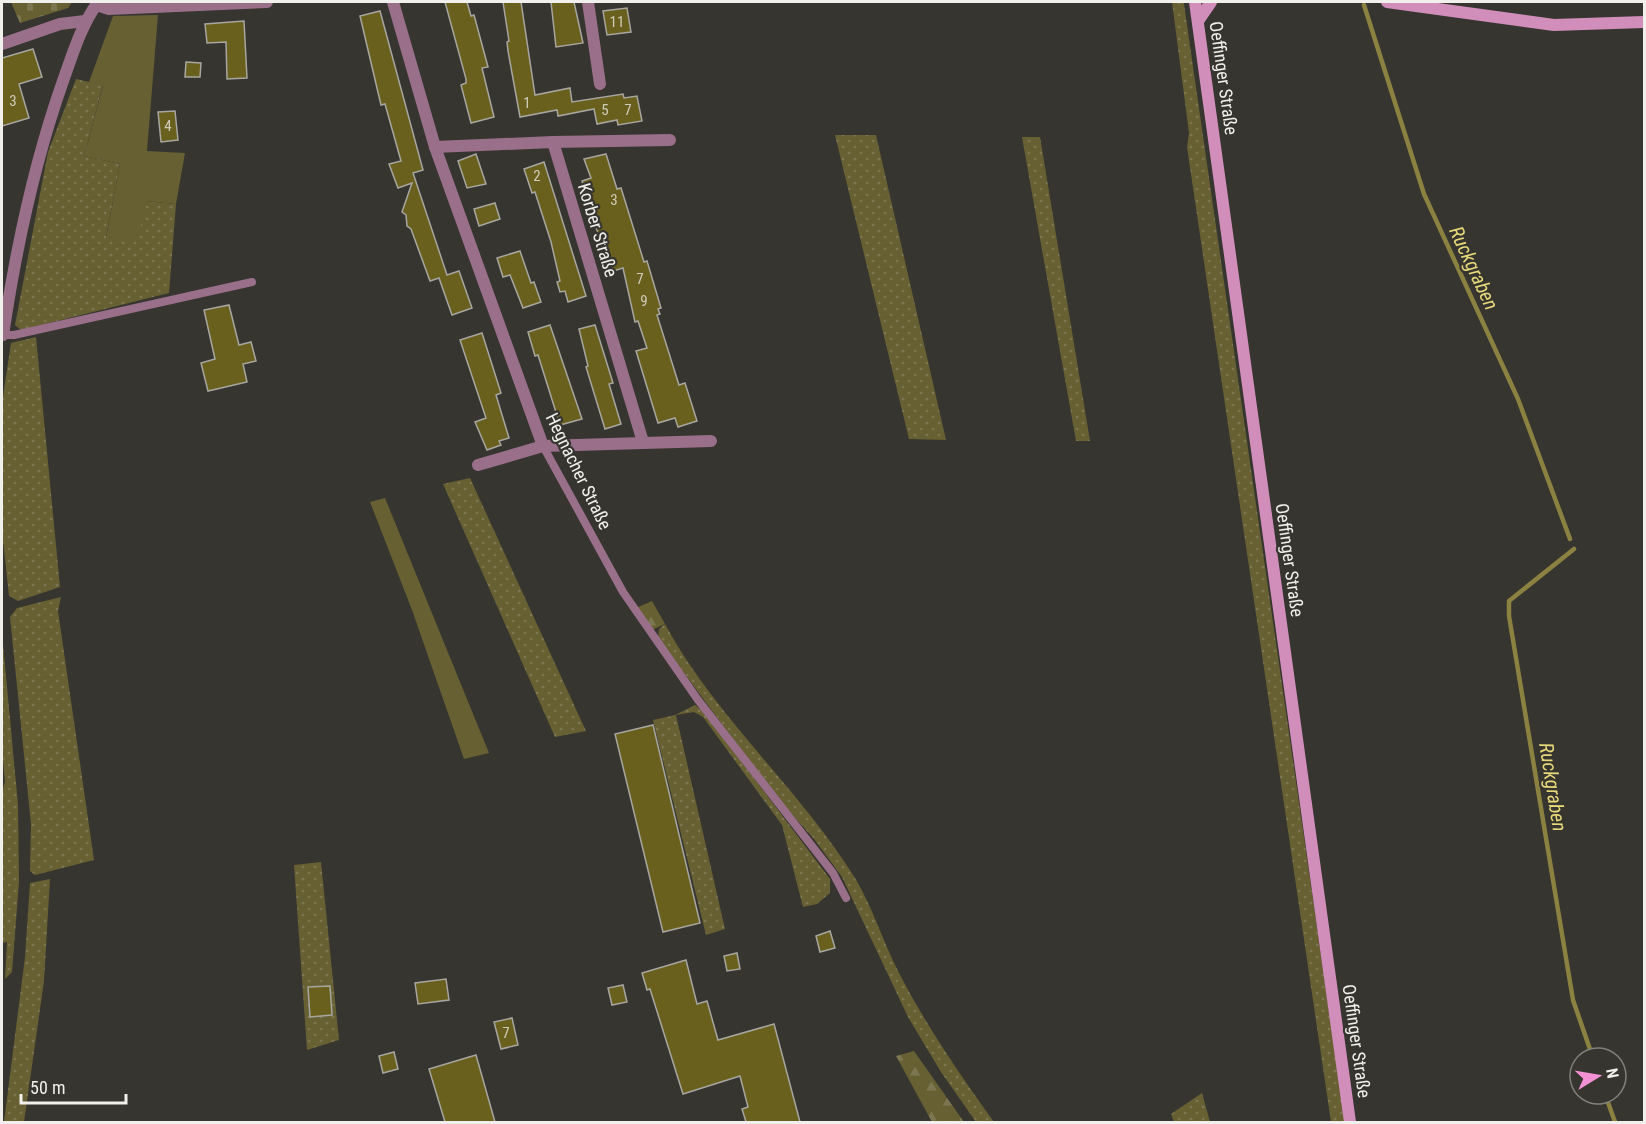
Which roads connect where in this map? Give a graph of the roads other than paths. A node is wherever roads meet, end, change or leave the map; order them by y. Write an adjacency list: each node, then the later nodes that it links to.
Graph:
1 (267, 2): 7 (street)
2 (393, 2): 15 (street, Hegnacher Straße)
3 (588, 2): 12 (street)
4 (1195, 2): 9 (main road, Oeffinger Straße)
5 (1211, 2): 9 (main road)
6 (1387, 2): 10 (main road)
7 (97, 3): 8 (street)
8 (85, 21): 11 (street); 17 (street)
9 (1198, 21): 23 (main road, Oeffinger Straße)
10 (1644, 22)
11 (2, 44)
12 (600, 84)
13 (670, 140): 14 (street)
14 (553, 141): 15 (street); 19 (street, Korber Straße)
15 (435, 147): 20 (street, Hegnacher Straße)
16 (252, 282): 17 (lane)
17 (3, 335)
18 (711, 441): 19 (street)
19 (643, 442): 20 (street)
20 (543, 446): 21 (street); 22 (lane, Hegnacher Straße)
21 (478, 465)
22 (846, 898)
23 (1350, 1122)

